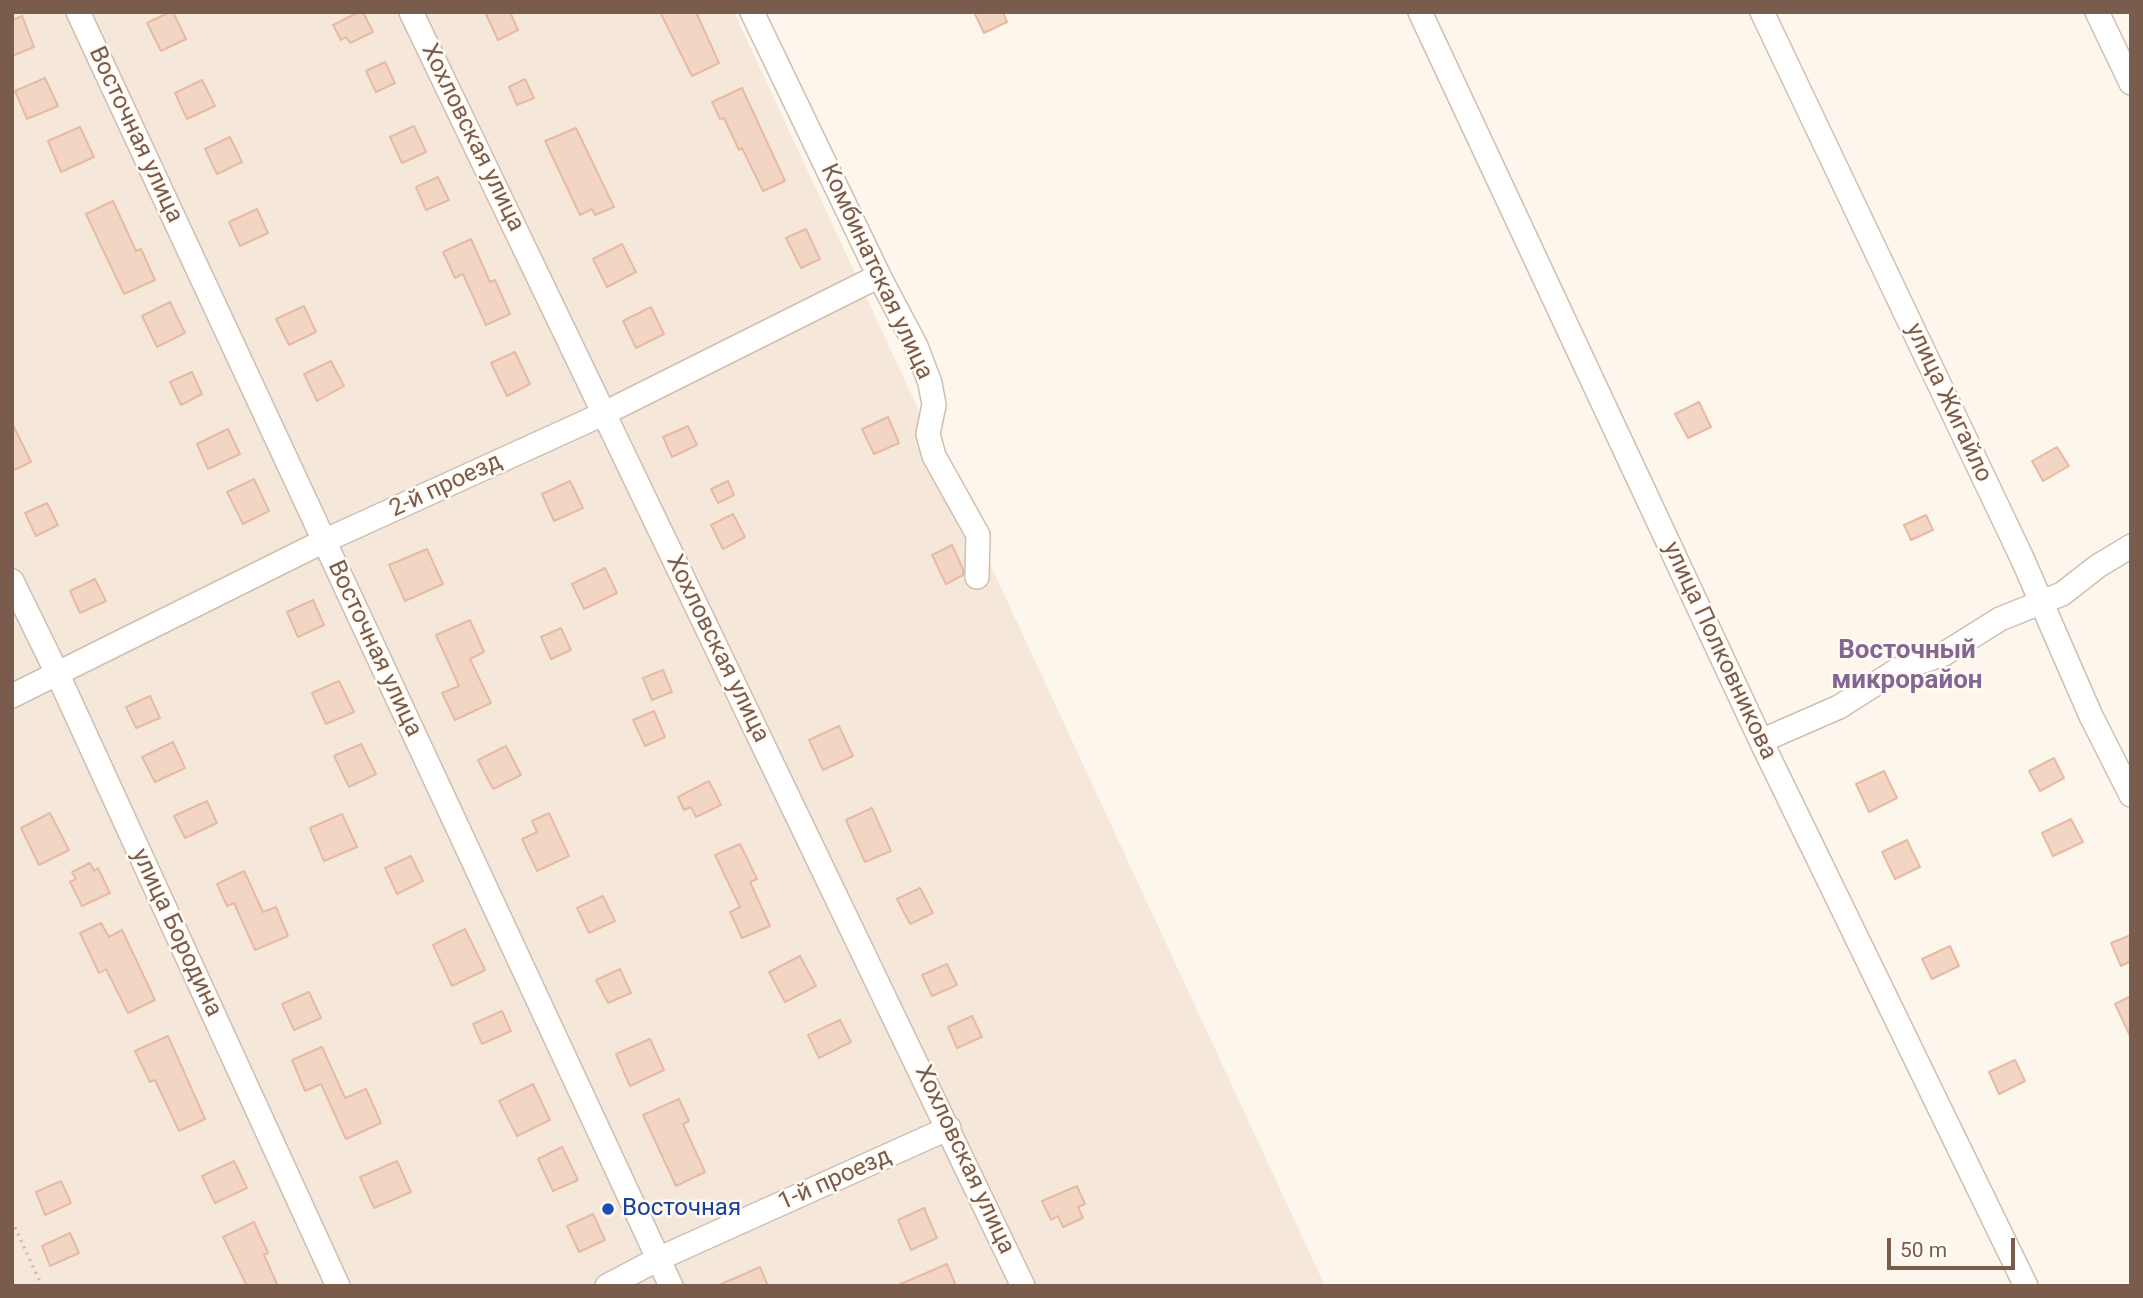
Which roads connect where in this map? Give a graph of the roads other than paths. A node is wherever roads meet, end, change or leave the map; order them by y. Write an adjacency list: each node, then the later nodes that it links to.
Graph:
1 (78, 12): 10 (street, Восточная улица)
2 (411, 12): 9 (street, Хохловская улица)
3 (752, 12): 8 (street, Комбинатская улица)
4 (1420, 12): 17 (street, улица Полковникова)
5 (1762, 12): 14 (street, улица Жигайло)
6 (2097, 12): 7 (street)
7 (2131, 83)
8 (879, 276): 9 (street, 2-й проезд); 12 (street, Комбинатская улица)
9 (603, 414): 10 (street, 2-й проезд); 19 (street, Хохловская улица)
10 (324, 541): 15 (street, 2-й проезд); 20 (street, Восточная улица)
11 (2131, 546): 14 (street)
12 (977, 577)
13 (12, 581): 15 (street, улица Бородина)
14 (2042, 603): 17 (street); 18 (street, улица Жигайло)
15 (58, 675): 16 (street, 2-й проезд); 21 (street, улица Бородина)
16 (12, 696)
17 (1761, 741): 25 (street, улица Полковникова)
18 (2131, 795)
19 (949, 1128): 20 (street, 1-й проезд); 24 (street, Хохловская улица)
20 (658, 1259): 22 (street, 1-й проезд); 23 (street, Восточная улица)
21 (338, 1286)
22 (607, 1286)
23 (671, 1286)
24 (1023, 1286)
25 (2026, 1286)

